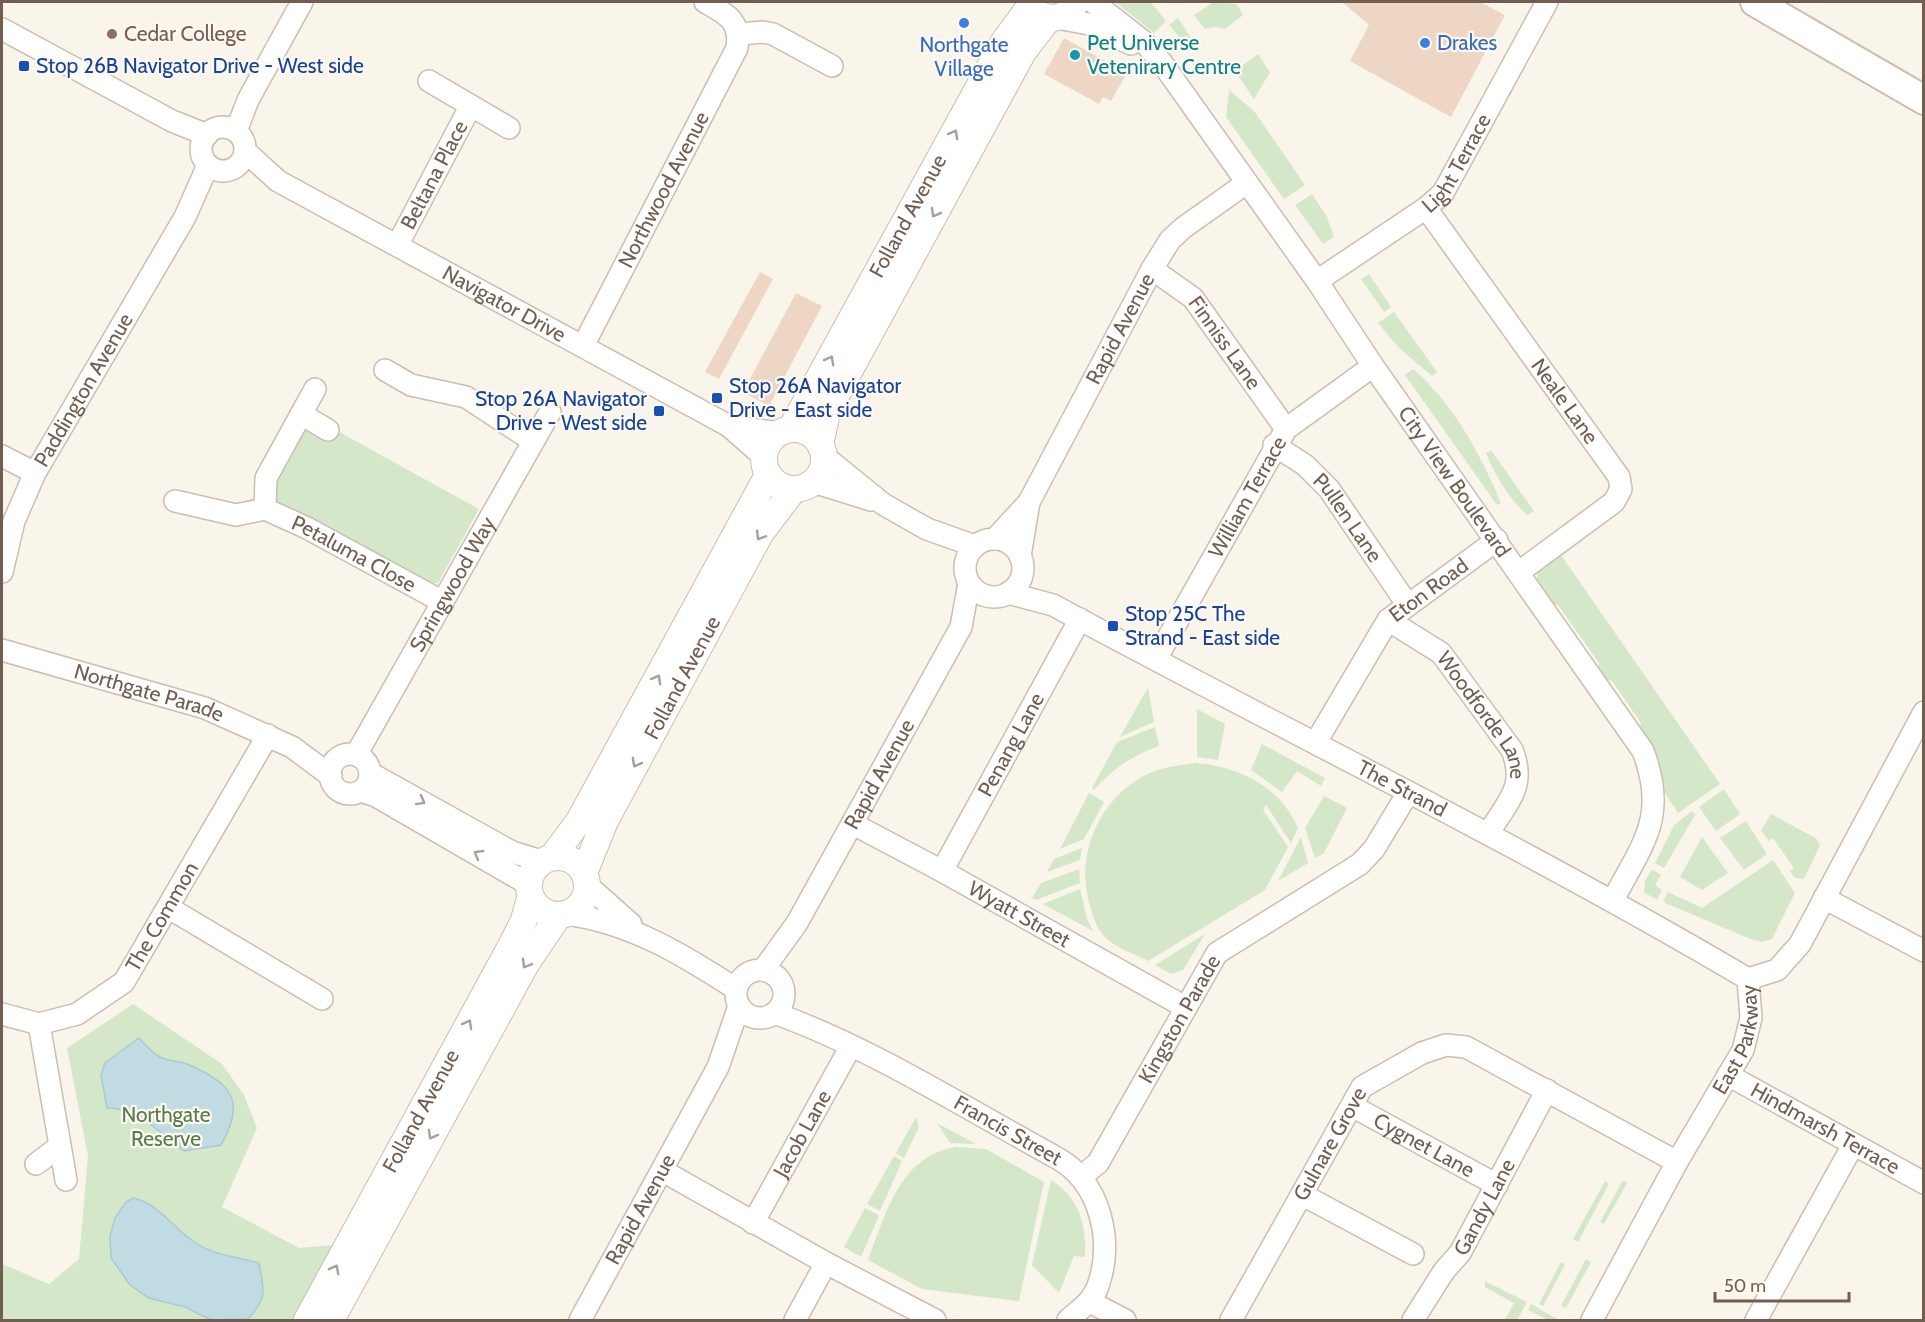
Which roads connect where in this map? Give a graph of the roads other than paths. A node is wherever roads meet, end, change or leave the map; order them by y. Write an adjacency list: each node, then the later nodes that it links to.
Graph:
1 (302, 2): 17 (street, Paddington Avenue)
2 (705, 2): 9 (street)
3 (1093, 2): 13 (street, City View Boulevard)
4 (1547, 2): 20 (street, Light Terrace)
5 (1741, 2): 10 (main road)
6 (1755, 2): 10 (main road)
7 (1048, 9): 13 (street, City View Boulevard); 32 (street, Folland Avenue, one-way to 7); 35 (street, Folland Avenue, one-way to 35)
8 (2, 29): 17 (street)
9 (739, 34): 11 (street); 24 (street, Northwood Avenue)
10 (1813, 36): 14 (main road)
11 (832, 66)
12 (429, 81): 15 (street, Beltana Place)
13 (1174, 82): 19 (street, City View Boulevard)
14 (1923, 100)
15 (470, 107): 16 (street, Beltana Place); 21 (street, Beltana Place)
16 (508, 128)
17 (218, 151): 18 (street, Navigator Drive); 18 (street, Navigator Drive); 38 (street, Paddington Avenue)
18 (278, 181): 21 (street, Navigator Drive)
19 (1245, 183): 22 (street, Rapid Avenue); 23 (street, City View Boulevard)
20 (1426, 208): 23 (street, Light Terrace); 49 (street, Neale Lane)
21 (398, 244): 24 (street, Navigator Drive)
22 (1152, 269): 33 (street, Finniss Lane); 41 (street, Rapid Avenue)
23 (1317, 281): 25 (street, City View Boulevard)
24 (583, 346): 30 (street, Navigator Drive)
25 (1373, 366): 33 (street, William Terrace); 46 (street, City View Boulevard)
26 (385, 370): 34 (street)
27 (315, 389): 29 (street)
28 (550, 412): 34 (street, Springwood Way)
29 (301, 414): 31 (street); 43 (street)
30 (729, 426): 32 (street, Navigator Drive); 37 (street, Navigator Drive)
31 (328, 430)
32 (785, 431): 35 (street); 37 (street)
33 (1280, 437): 54 (street, Pullen Lane); 60 (street, William Terrace)
34 (533, 441): 53 (street, Springwood Way)
35 (822, 450): 39 (street); 42 (street)
36 (2, 456): 38 (street)
37 (766, 466): 39 (street); 71 (street, Folland Avenue, one-way to 37)
38 (35, 473): 50 (street, Paddington Avenue)
39 (804, 486): 42 (street); 73 (street, Folland Avenue, one-way to 73)
40 (175, 501): 43 (street)
41 (1029, 502): 45 (street, Rapid Avenue); 48 (street, Rapid Avenue)
42 (883, 504): 44 (street)
43 (265, 509): 53 (street, Petaluma Close)
44 (927, 529): 47 (street); 51 (street)
45 (995, 539): 47 (street); 48 (street)
46 (1497, 540): 49 (street, City View Boulevard); 54 (street, Eton Road)
47 (975, 546): 51 (street)
48 (1021, 565): 52 (street); 55 (street, The Strand)
49 (1519, 572): 76 (street, City View Boulevard)
50 (2, 573)
51 (967, 577): 52 (street); 58 (street, Rapid Avenue)
52 (1001, 595): 55 (street, The Strand); 58 (street, Rapid Avenue)
53 (443, 602): 65 (street, Springwood Way)
54 (1407, 604): 57 (street, Eton Road)
55 (1053, 605): 56 (street, The Strand)
56 (1080, 620): 60 (street, The Strand); 72 (street, Penang Lane)
57 (1388, 620): 63 (street, Eton Road); 70 (street, Woodforde Lane)
58 (961, 627): 69 (street, Rapid Avenue)
59 (2, 650): 62 (street, Northgate Parade)
60 (1156, 659): 63 (street, The Strand)
61 (1923, 712): 75 (street, East Parkway)
62 (268, 735): 64 (street, Northgate Parade); 77 (street, The Common)
63 (1316, 742): 68 (street, The Strand)
64 (292, 747): 65 (street, Northgate Parade); 66 (street, Northgate Parade)
65 (348, 756): 66 (street); 67 (street)
66 (331, 776): 67 (street)
67 (365, 782): 71 (street, one-way to 71); 74 (street, one-way to 67)
68 (1408, 793): 70 (street, The Strand); 84 (street, Kingston Parade)
69 (853, 824): 72 (street, Wyatt Street); 82 (street, Rapid Avenue)
70 (1488, 834): 76 (street, The Strand)
71 (547, 859): 73 (street); 74 (street)
72 (942, 871): 84 (street, Wyatt Street)
73 (586, 879): 78 (street); 79 (street, Francis Street)
74 (529, 891): 78 (street); 105 (street, Folland Avenue, one-way to 74)
75 (1824, 898): 80 (street); 81 (street, East Parkway)
76 (1613, 900): 81 (street, The Strand)
77 (169, 908): 83 (street); 86 (street, The Common)
78 (563, 915): 79 (street, Francis Street); 106 (street, Folland Avenue, one-way to 106)
79 (642, 933): 82 (street, Francis Street)
80 (1922, 947)
81 (1748, 979): 88 (street, East Parkway)
82 (760, 993): 87 (street, Francis Street); 95 (street, Rapid Avenue)
83 (322, 999)
84 (1185, 1007): 96 (street, Kingston Parade)
85 (2, 1014): 86 (street, The Common)
86 (39, 1024): 92 (street)
87 (851, 1046): 96 (street, Francis Street); 101 (street, Jacob Lane)
88 (1728, 1075): 91 (street, Hindmarsh Terrace); 93 (street, East Parkway)
89 (1547, 1090): 90 (street, Gulnare Grove); 93 (street, Gulnare Grove); 99 (street, Gandy Lane)
90 (1352, 1106): 99 (street, Cygnet Lane); 100 (street, Gulnare Grove)
91 (1853, 1145): 98 (street, Hindmarsh Terrace); 115 (street)
92 (60, 1146): 94 (street); 97 (street)
93 (1677, 1162): 114 (street, East Parkway)
94 (36, 1164)
95 (663, 1171): 101 (street); 107 (street, Rapid Avenue)
96 (1082, 1176): 104 (street, Francis Street)
97 (66, 1180)
98 (1923, 1183)
99 (1497, 1185): 113 (street, Gandy Lane)
100 (1303, 1195): 102 (street); 112 (street, Gulnare Grove)
101 (753, 1223): 103 (street)
102 (1413, 1254)
103 (826, 1263): 108 (street); 109 (street)
104 (1090, 1302): 110 (street); 111 (street)
105 (308, 1320)
106 (331, 1320)
107 (580, 1320)
108 (795, 1320)
109 (935, 1320)
110 (1068, 1320)
111 (1125, 1320)
112 (1231, 1320)
113 (1413, 1320)
114 (1592, 1320)
115 (1756, 1320)

